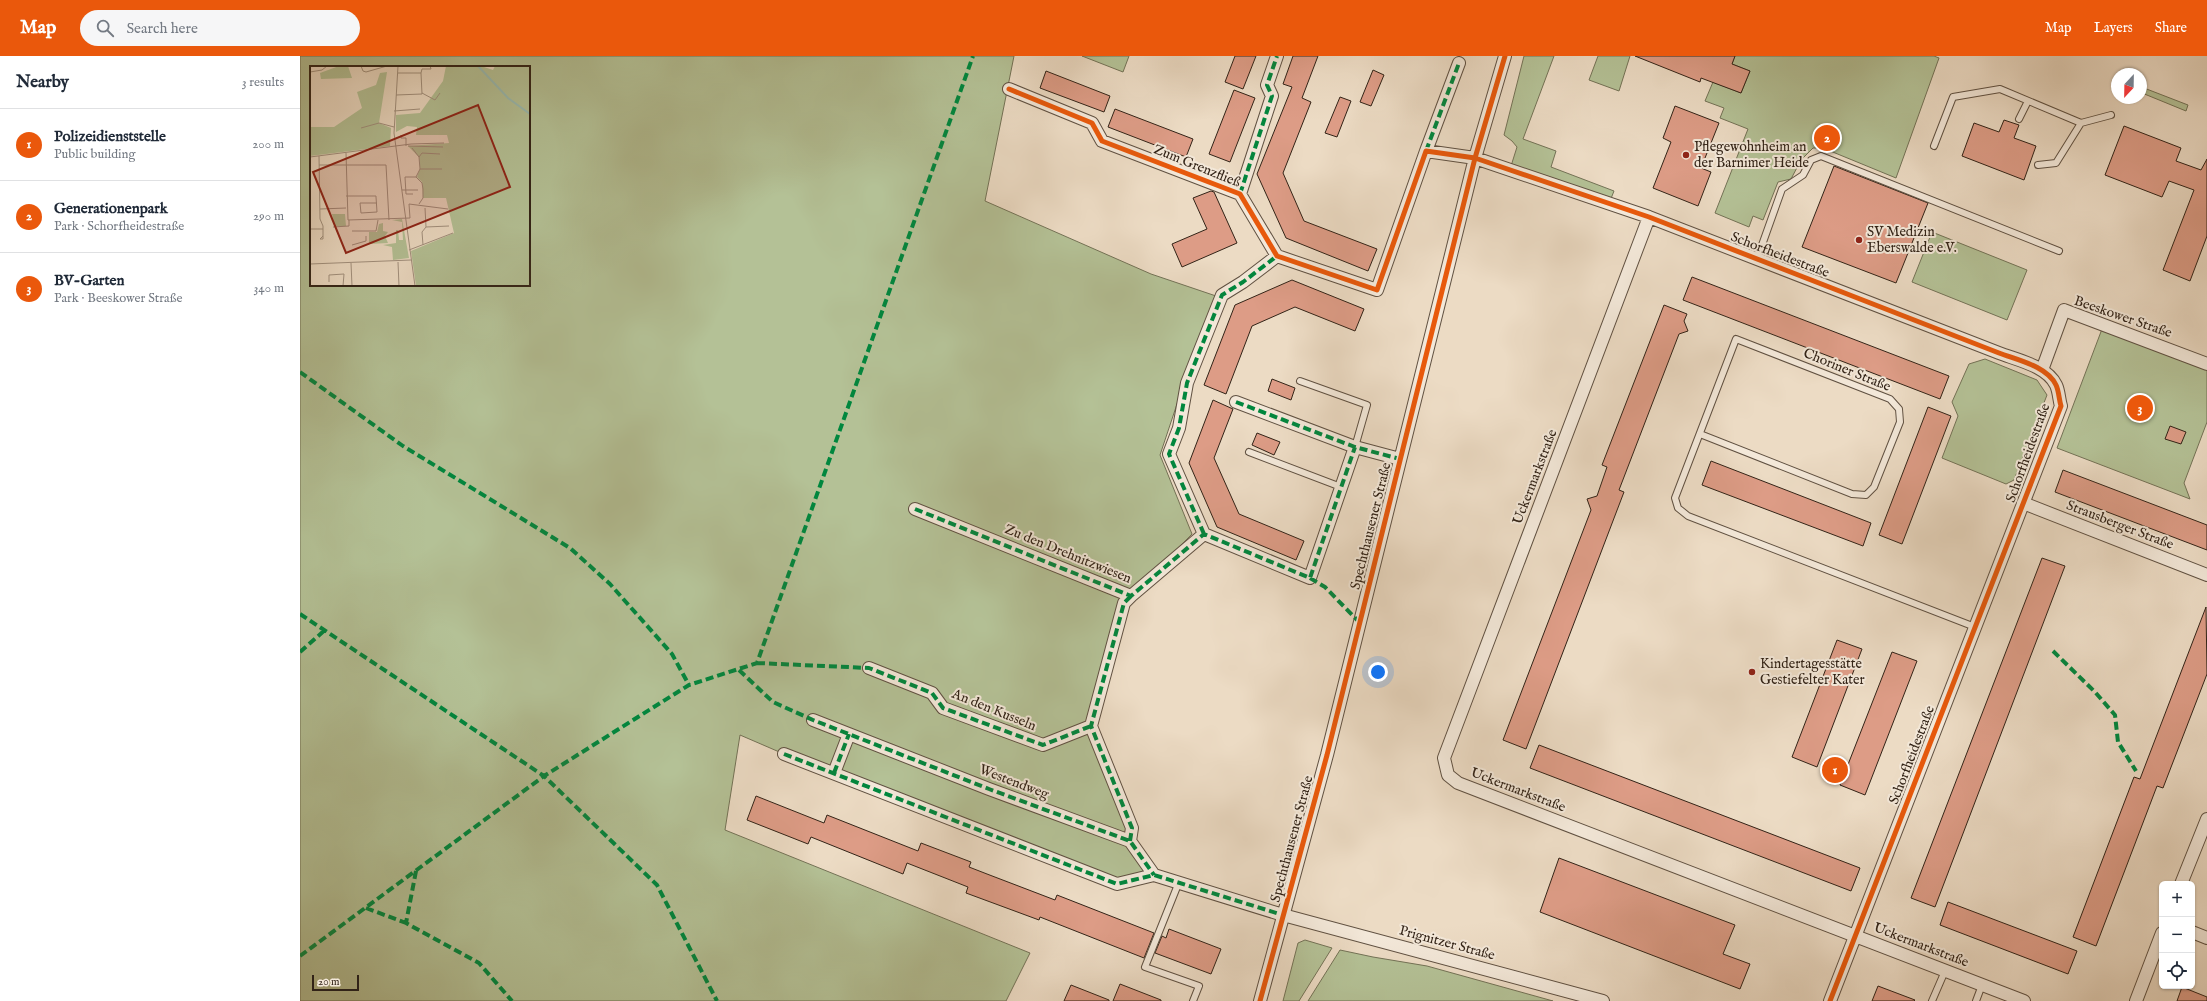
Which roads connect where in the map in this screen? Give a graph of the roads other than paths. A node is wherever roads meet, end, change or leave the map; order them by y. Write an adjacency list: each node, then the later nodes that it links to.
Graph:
1 (1278, 56): 13 (street)
2 (1505, 56): 11 (street, Spechthausener Straße)
3 (1459, 63): 10 (street)
4 (1009, 89): 13 (street, Zum Grenzfließ)
5 (2028, 101): 7 (lane); 8 (lane); 9 (lane)
6 (2111, 115): 8 (lane)
7 (2019, 118)
8 (2081, 123): 12 (lane)
9 (1934, 146)
10 (1426, 151): 11 (street); 16 (street)
11 (1475, 158): 14 (street, Schorfheidestraße); 25 (street, Spechthausener Straße)
12 (2038, 165)
13 (1240, 194): 16 (street, Zum Grenzfließ)
14 (1649, 217): 17 (street, Schorfheidestraße); 47 (street, Uckermarkstraße)
15 (2059, 251): 17 (lane)
16 (1277, 256): 29 (street)
17 (1757, 259): 19 (street, Schorfheidestraße)
18 (2207, 364): 19 (street, Beeskower Straße)
19 (2042, 370): 27 (street, Schorfheidestraße)
20 (1300, 381): 23 (lane)
21 (1236, 402): 23 (street)
22 (1700, 434): 22 (lane, Choriner Straße); 32 (lane, Choriner Straße)
23 (1355, 447): 25 (street); 26 (street)
24 (1249, 452): 26 (lane)
25 (1400, 458): 45 (street, Spechthausener Straße)
26 (1341, 487): 29 (street)
27 (2023, 503): 30 (street, Strausberger Straße); 32 (street, Schorfheidestraße)
28 (915, 509): 31 (street, Zu den Drehnitzwiesen)
29 (1204, 534): 31 (street, Zu den Drehnitzwiesen)
30 (2207, 574)
31 (1131, 596): 35 (street)
32 (1975, 627): 47 (street, Schorfheidestraße)
33 (869, 668): 35 (street, An den Kusseln)
34 (813, 720): 36 (street, Westendweg)
35 (1091, 726): 41 (street)
36 (849, 734): 38 (street); 41 (street, Westendweg)
37 (784, 754): 38 (street)
38 (834, 773): 42 (street)
39 (2207, 819): 40 (street)
40 (2204, 838): 43 (street)
41 (1130, 840): 42 (street)
42 (1154, 875): 44 (street)
43 (2182, 881)
44 (1179, 882): 45 (street); 52 (lane)
45 (1283, 915): 53 (street, Spechthausener Straße); 54 (street, Prignitzer Straße)
46 (2195, 933): 48 (street)
47 (1855, 936): 50 (street, Uckermarkstraße); 55 (street, Schorfheidestraße)
48 (2207, 938)
49 (2159, 941): 59 (street)
50 (1945, 971): 51 (street, Uckermarkstraße); 56 (lane)
51 (1982, 985): 57 (lane); 58 (street, Uckermarkstraße)
52 (1193, 1001)
53 (1260, 1001)
54 (1603, 1001)
55 (1830, 1001)
56 (1932, 1001)
57 (1976, 1001)
58 (2024, 1001)
59 (2136, 1001)

